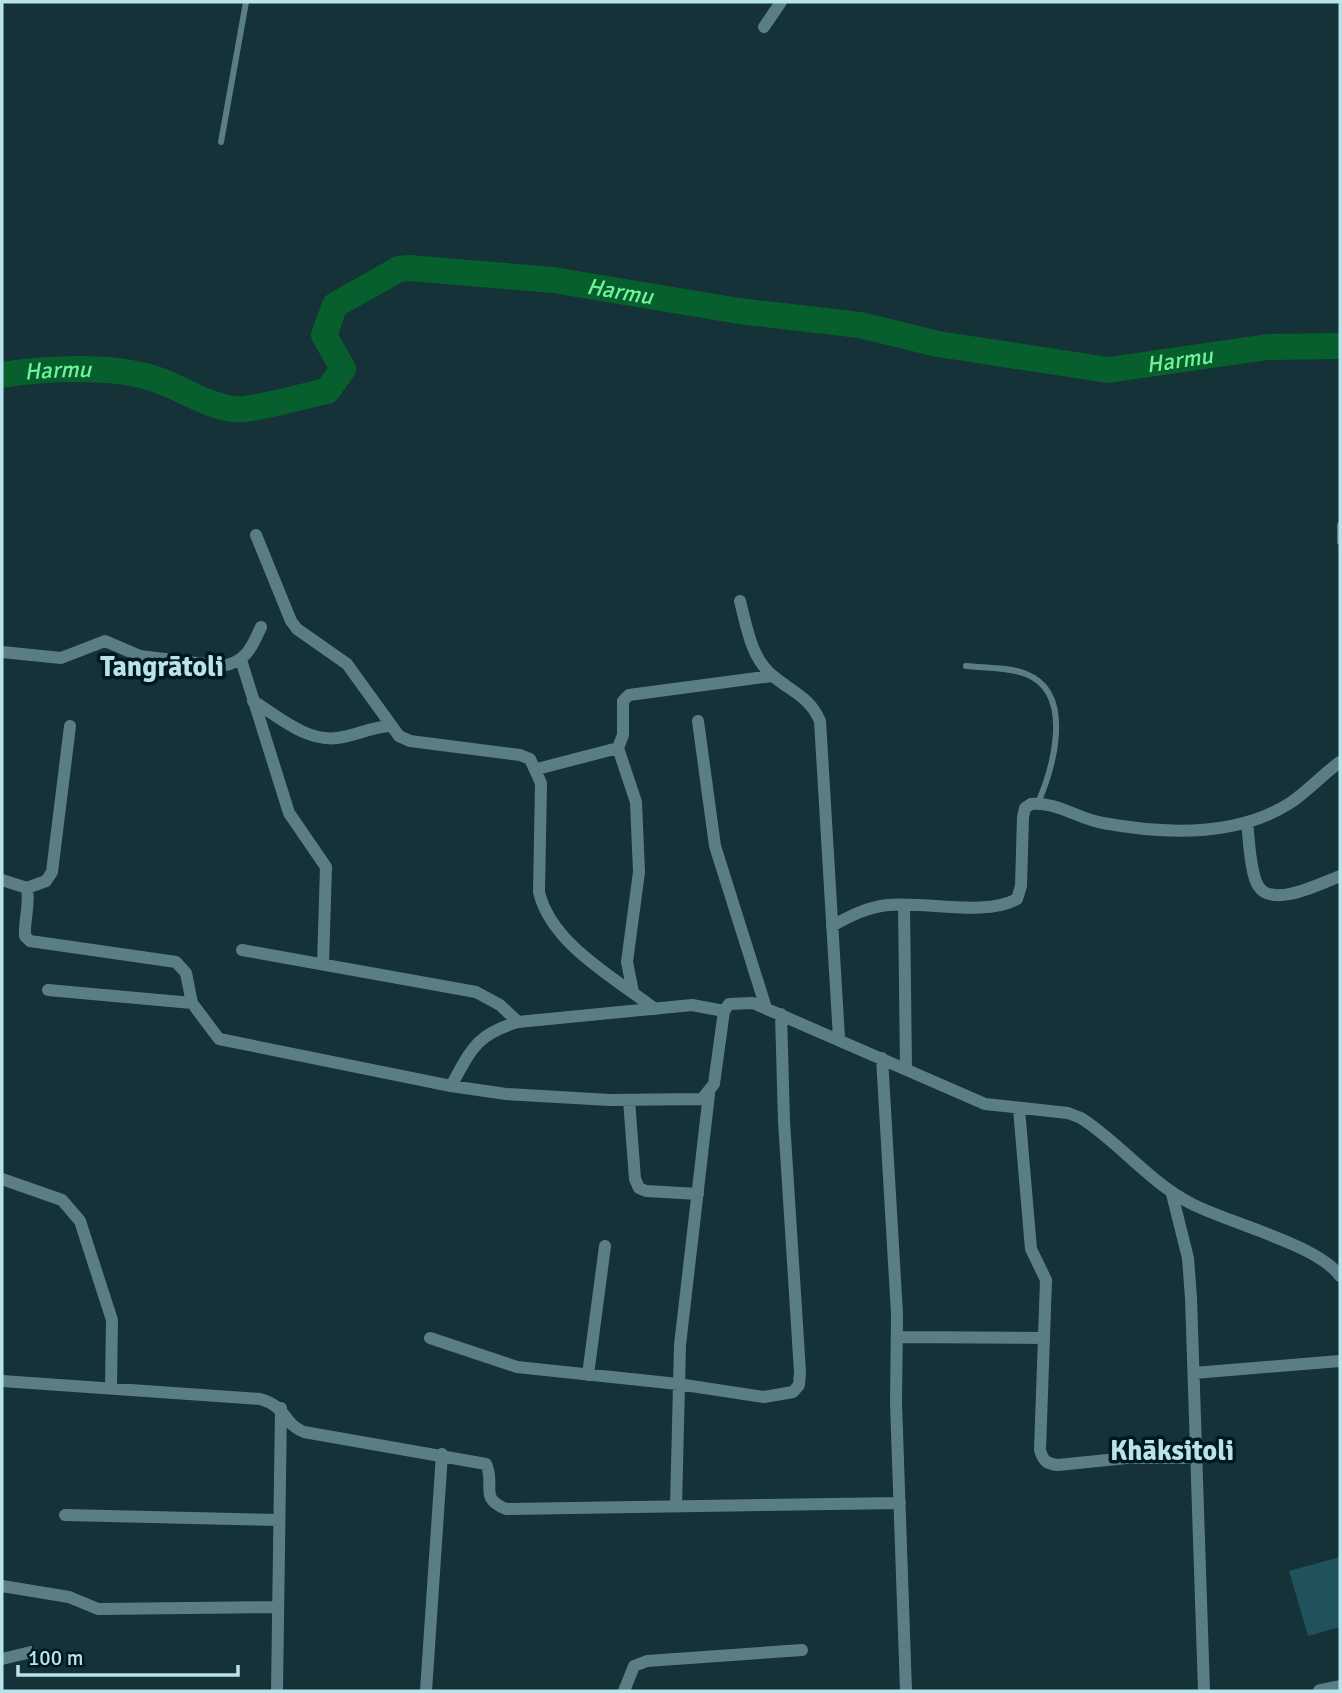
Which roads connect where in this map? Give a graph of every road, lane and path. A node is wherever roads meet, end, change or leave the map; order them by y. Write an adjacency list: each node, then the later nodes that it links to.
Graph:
1 (246, 2): 4 (lane)
2 (781, 2): 3 (street)
3 (764, 27)
4 (221, 142)
5 (1340, 525): 7 (lane)
6 (256, 535): 17 (street)
7 (1340, 542)
8 (740, 601): 13 (street)
9 (261, 627): 11 (street)
10 (2, 652): 11 (street)
11 (241, 660): 14 (street)
12 (966, 666): 21 (lane)
13 (772, 676): 18 (street); 27 (street)
14 (253, 701): 17 (street); 29 (street)
15 (698, 721): 33 (street)
16 (70, 726): 25 (street)
17 (390, 726): 20 (street)
18 (618, 748): 20 (street); 31 (street)
19 (1340, 762): 22 (street)
20 (537, 769): 31 (street)
21 (1038, 803): 22 (street); 26 (street)
22 (1247, 822): 23 (street)
23 (1340, 876)
24 (2, 880): 25 (street)
25 (27, 888): 32 (street)
26 (904, 905): 27 (street); 40 (street)
27 (832, 926): 38 (street)
28 (242, 950): 29 (street)
29 (323, 964): 37 (street)
30 (48, 990): 32 (street)
31 (633, 992): 34 (street)
32 (192, 1003): 41 (street)
33 (766, 1008): 35 (street); 36 (street)
34 (655, 1009): 35 (street); 37 (street)
35 (724, 1011): 42 (street)
36 (781, 1014): 38 (street); 57 (street)
37 (518, 1023): 41 (street)
38 (839, 1038): 39 (street)
39 (882, 1058): 40 (street); 50 (street)
40 (906, 1068): 44 (street)
41 (451, 1086): 43 (street)
42 (709, 1094): 43 (street); 46 (street)
43 (629, 1100): 46 (street)
44 (1019, 1109): 47 (street); 52 (street)
45 (2, 1179): 58 (street)
46 (698, 1194): 57 (street)
47 (1172, 1194): 49 (street); 54 (street)
48 (604, 1247): 55 (street)
49 (1340, 1276)
50 (897, 1337): 52 (street); 62 (street)
51 (430, 1338): 55 (street)
52 (1044, 1338): 61 (street)
53 (1340, 1361): 54 (street)
54 (1194, 1373): 61 (street)
55 (588, 1375): 57 (street)
56 (2, 1381): 58 (street)
57 (678, 1384): 63 (street)
58 (111, 1387): 59 (street)
59 (281, 1408): 60 (street); 65 (street)
60 (442, 1454): 63 (street); 73 (street)
61 (1197, 1458): 76 (street)
62 (900, 1503): 63 (street); 75 (street)
63 (676, 1506)
64 (65, 1515): 65 (street)
65 (279, 1520): 67 (street)
66 (2, 1586): 67 (street)
67 (278, 1608): 72 (street)
68 (802, 1650): 74 (street)
69 (31, 1652): 70 (street)
70 (2, 1659)
71 (1340, 1687): 77 (street)
72 (277, 1691)
73 (426, 1691)
74 (624, 1691)
75 (906, 1691)
76 (1204, 1691)
77 (1321, 1691)

